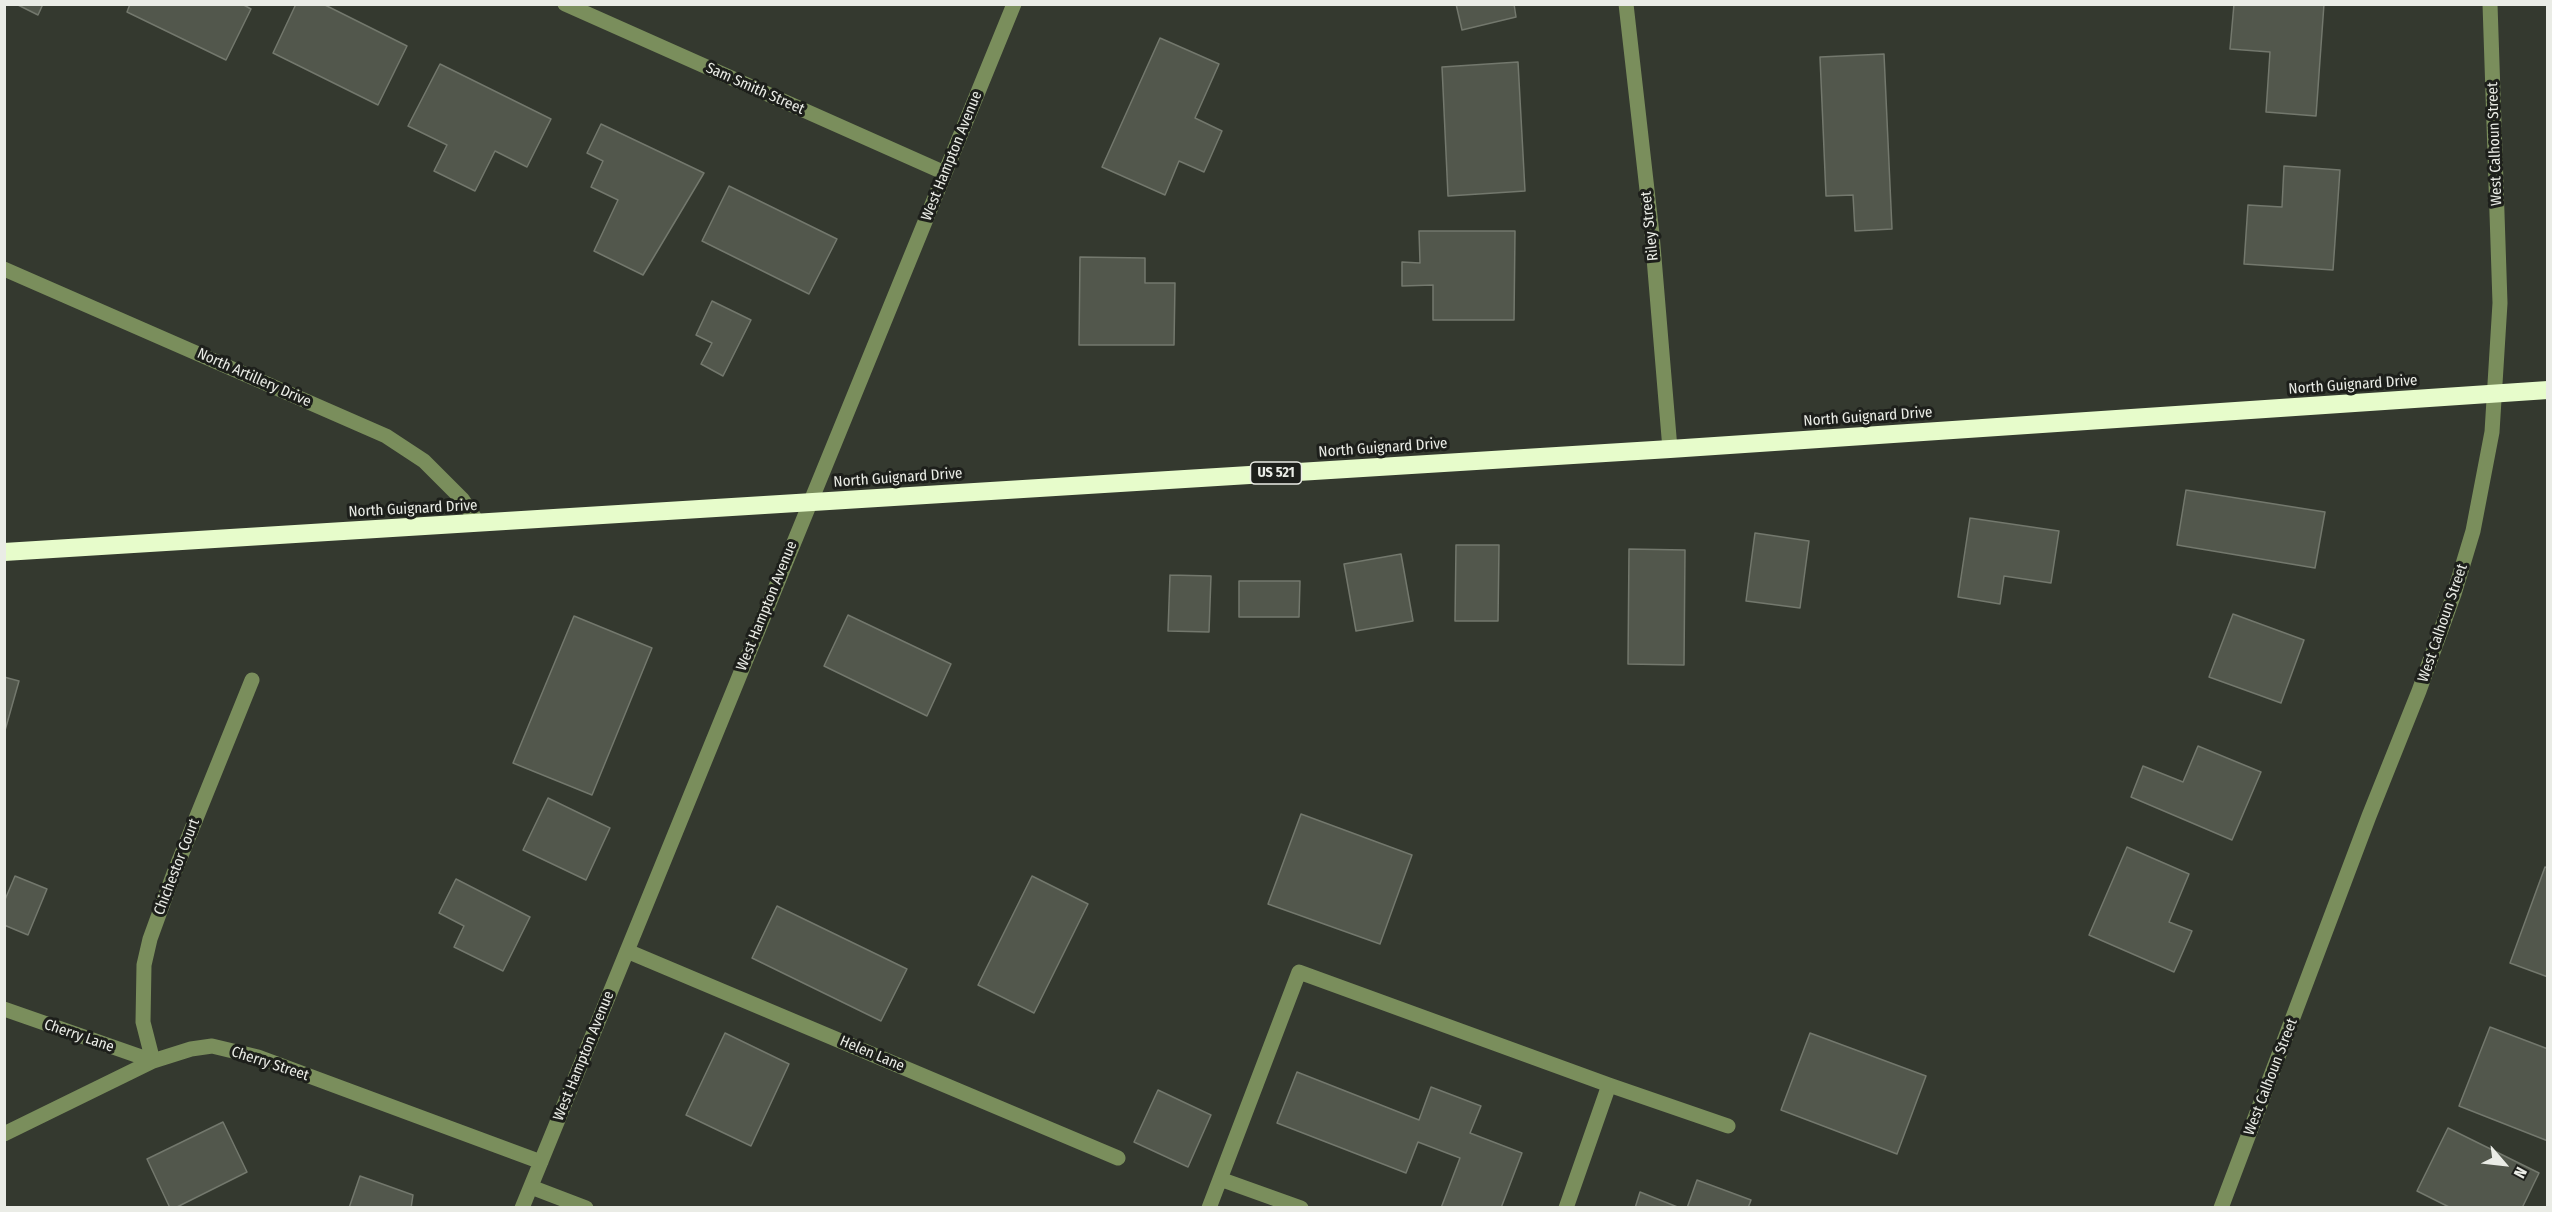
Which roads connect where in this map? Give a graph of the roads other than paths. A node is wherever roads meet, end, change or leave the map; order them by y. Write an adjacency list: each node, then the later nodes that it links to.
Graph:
1 (565, 4): 5 (street, Sam Smith Street)
2 (1014, 4): 5 (street, West Hampton Avenue)
3 (1626, 4): 9 (street, Riley Street)
4 (2490, 4): 8 (street, West Calhoun Street)
5 (945, 173): 10 (street, West Hampton Avenue)
6 (4, 269): 11 (street, North Artillery Drive)
7 (2547, 390): 8 (highway, North Guignard Drive / US 521)
8 (2494, 393): 9 (highway, North Guignard Drive / US 521); 29 (street, West Calhoun Street)
9 (1670, 448): 10 (highway, North Guignard Drive / US 521)
10 (809, 502): 11 (highway, North Guignard Drive / US 521); 14 (street, West Hampton Avenue)
11 (478, 523): 12 (highway, North Guignard Drive / US 521)
12 (4, 552)
13 (252, 680): 16 (street, Chichestor Court)
14 (627, 951): 20 (street, Helen Lane); 21 (street, West Hampton Avenue)
15 (4, 1010): 16 (street, Cherry Lane)
16 (153, 1061): 19 (street, Cherry Street); 21 (street, Cherry Street)
17 (1609, 1085): 18 (street); 22 (street); 28 (street)
18 (1728, 1126)
19 (4, 1134)
20 (1118, 1158)
21 (541, 1162): 23 (street, West Hampton Avenue)
22 (1220, 1179): 26 (street); 27 (street)
23 (531, 1187): 24 (street, West Hampton Avenue); 25 (street)
24 (522, 1208)
25 (586, 1208)
26 (1209, 1208)
27 (1301, 1208)
28 (1566, 1208)
29 (2221, 1208)

